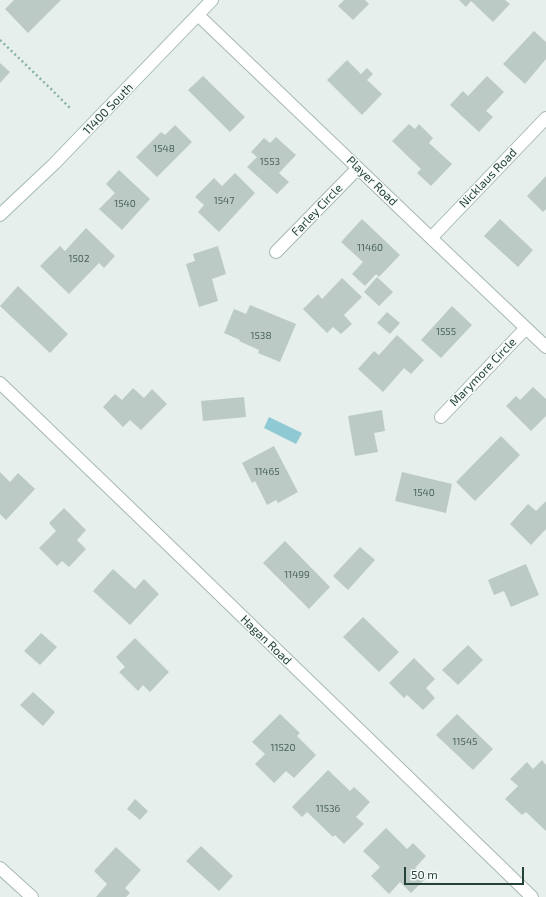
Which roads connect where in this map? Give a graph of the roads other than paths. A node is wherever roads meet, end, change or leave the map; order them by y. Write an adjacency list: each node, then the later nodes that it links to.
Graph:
1 (212, 0): 2 (street, 11400 South)
2 (198, 15): 4 (street, Player Road); 5 (street, 11400 South)
3 (546, 118): 6 (street, Nicklaus Road)
4 (358, 168): 6 (street, Player Road); 7 (street, Farley Circle)
5 (0, 215)
6 (431, 238): 8 (street, Player Road)
7 (276, 252)
8 (526, 328): 9 (street, Player Road); 11 (street, Marymore Circle)
9 (546, 347)
10 (0, 383): 14 (street, Hagan Road)
11 (440, 417)
12 (0, 868): 13 (street)
13 (32, 897)
14 (532, 897)

